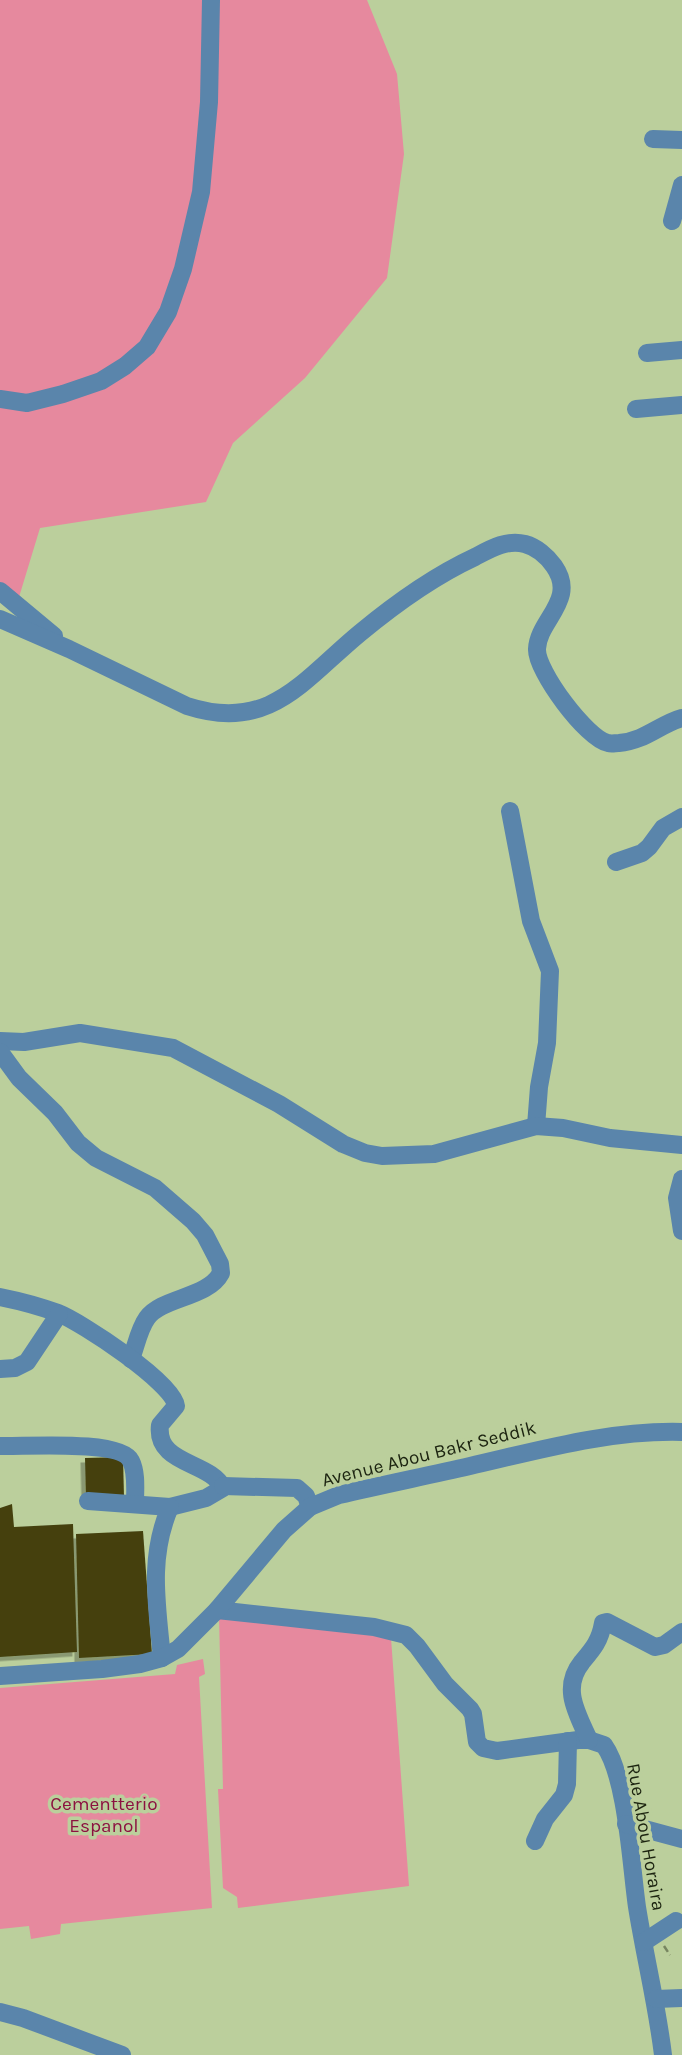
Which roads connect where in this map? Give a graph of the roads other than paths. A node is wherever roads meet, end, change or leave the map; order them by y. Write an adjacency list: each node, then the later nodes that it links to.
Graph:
1 (211, 0): 8 (street)
2 (653, 139): 3 (street)
3 (682, 140)
4 (682, 185): 5 (street)
5 (670, 220)
6 (682, 350): 7 (street)
7 (647, 353)
8 (0, 399)
9 (682, 405): 10 (street)
10 (636, 409)
11 (0, 591): 13 (street)
12 (0, 620): 13 (street)
13 (69, 649): 14 (street)
14 (682, 718)
15 (510, 811): 20 (street)
16 (682, 817): 17 (street)
17 (616, 862)
18 (0, 1041): 20 (street)
19 (0, 1052): 26 (street)
20 (536, 1126): 21 (street)
21 (682, 1145)
22 (682, 1179): 23 (street)
23 (682, 1231)
24 (0, 1297): 25 (street)
25 (59, 1314): 26 (street); 27 (street)
26 (131, 1359): 30 (street)
27 (0, 1369)
28 (682, 1432): 34 (street, Avenue Abou Bakr Seddik)
29 (0, 1446): 32 (street)
30 (223, 1486): 33 (street); 34 (street)
31 (88, 1501): 32 (street)
32 (135, 1504): 33 (street)
33 (170, 1507): 37 (street)
34 (310, 1507): 35 (street, Avenue Abou Bakr Seddik)
35 (217, 1610): 37 (street, Avenue Abou Bakr Seddik); 40 (street)
36 (677, 1640): 39 (street)
37 (162, 1658): 38 (street, Avenue Abou Bakr Seddik)
38 (0, 1676)
39 (589, 1740): 40 (street); 41 (street, Rue Abou Horaira)
40 (568, 1741): 43 (street)
41 (626, 1824): 42 (street); 45 (street, Rue Abou Horaira)
42 (682, 1839)
43 (535, 1841)
44 (676, 1921): 45 (street)
45 (644, 1942): 47 (street, Rue Abou Horaira)
46 (682, 1998): 47 (street)
47 (656, 1999): 50 (street, Rue Abou Horaira)
48 (0, 2012): 49 (street)
49 (114, 2054)
50 (663, 2055)

